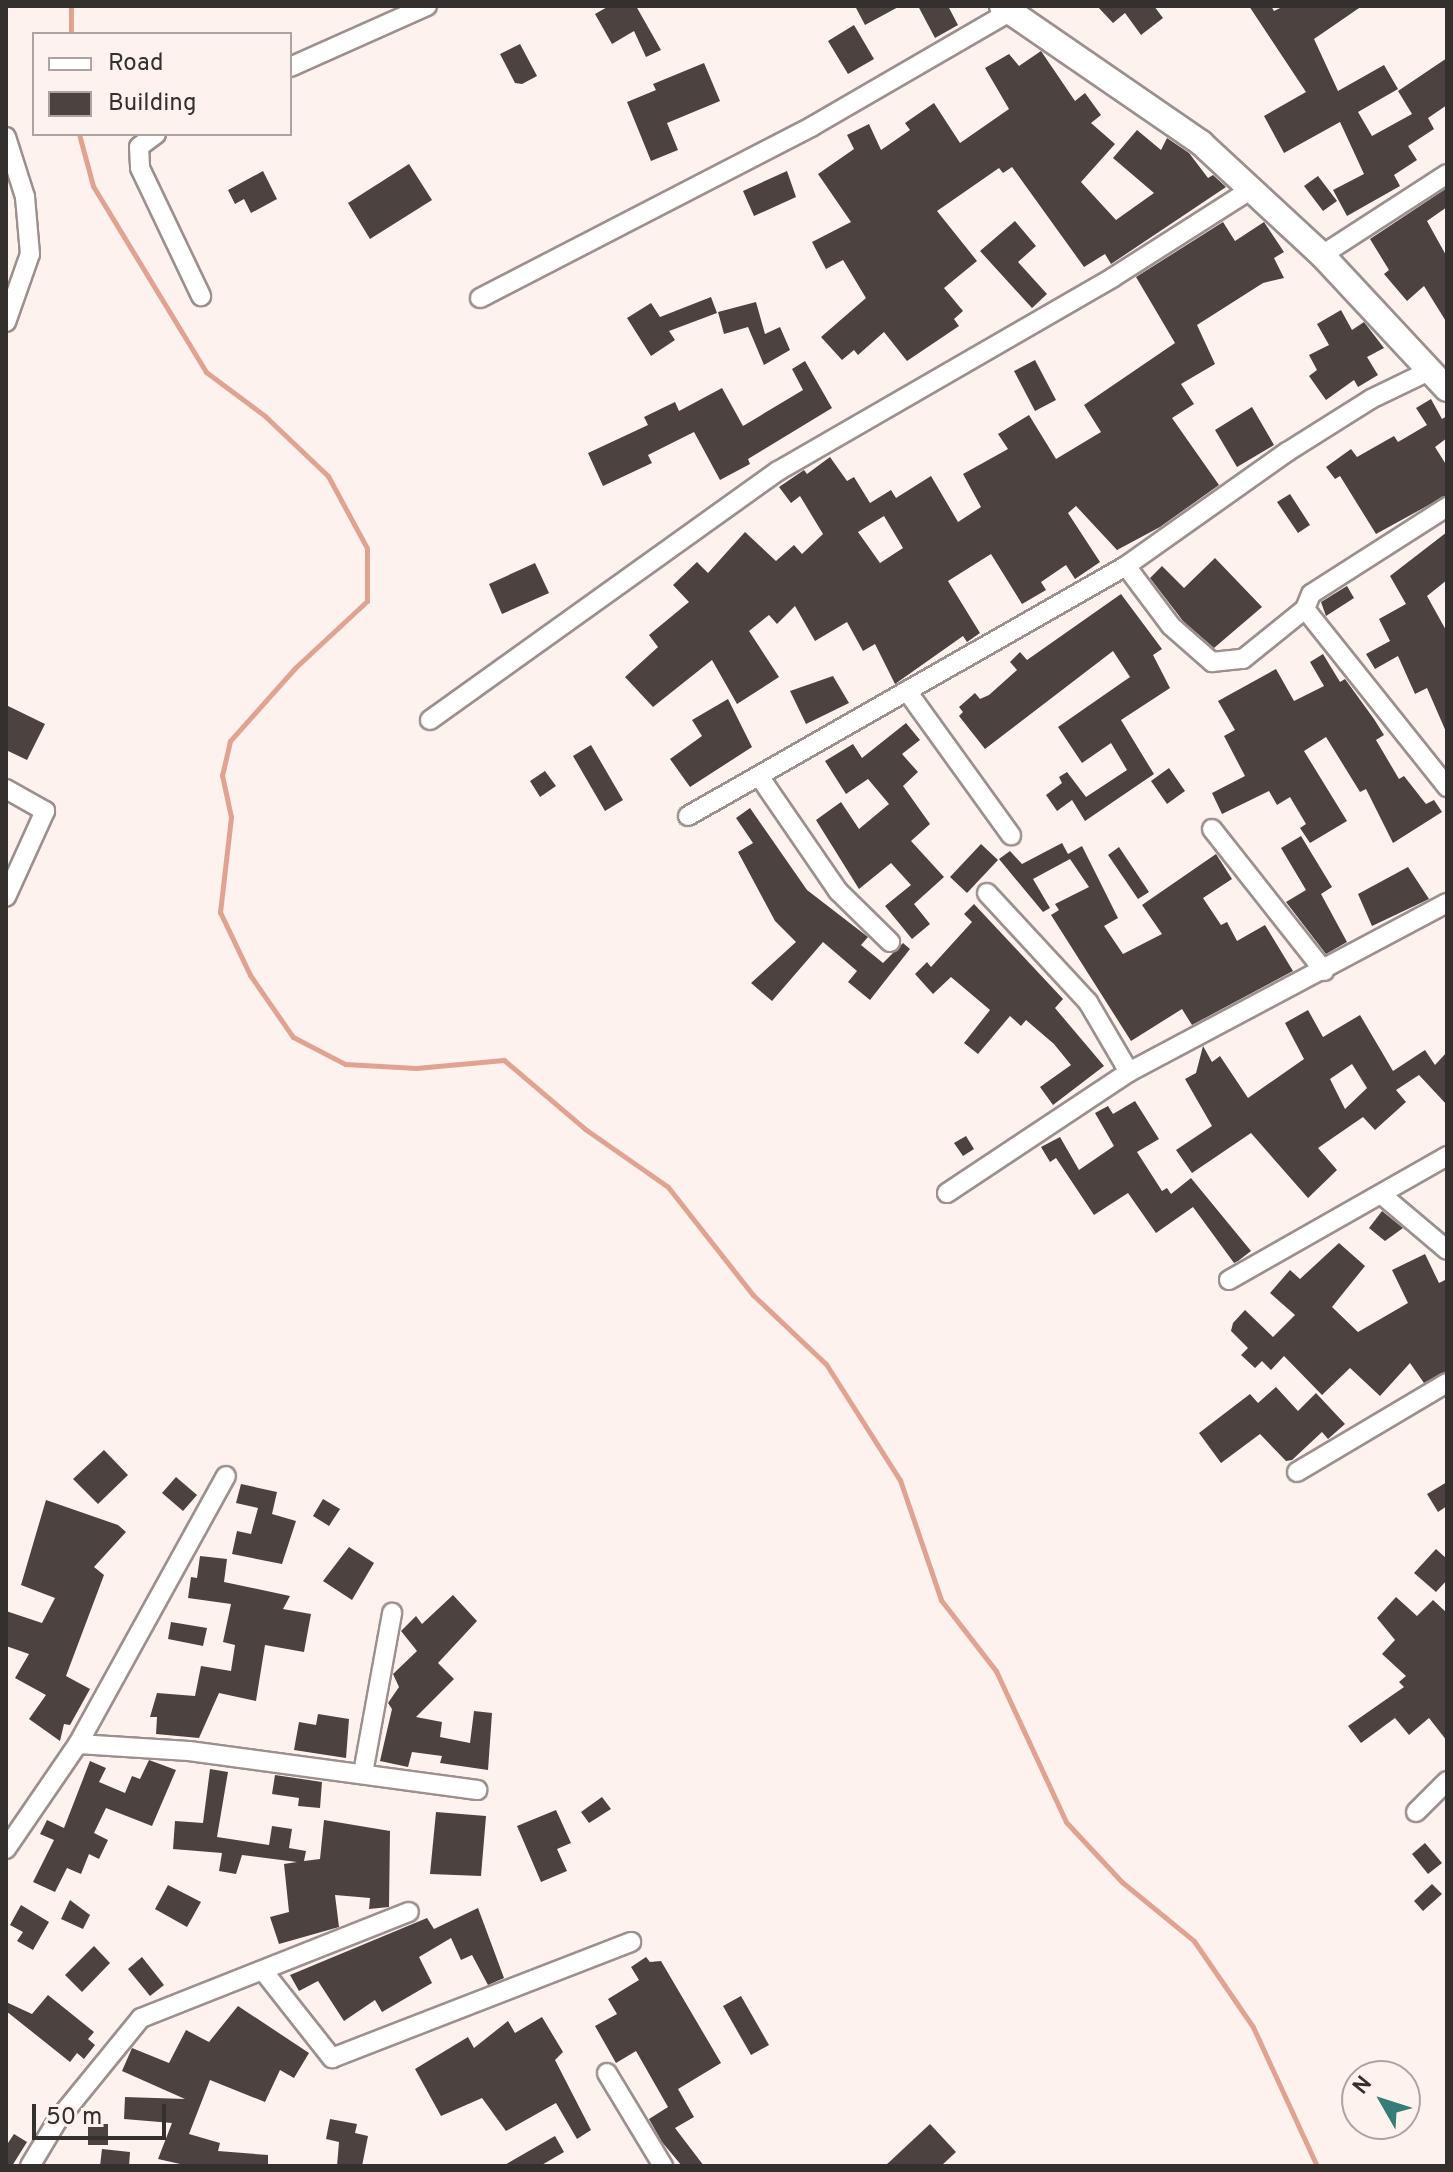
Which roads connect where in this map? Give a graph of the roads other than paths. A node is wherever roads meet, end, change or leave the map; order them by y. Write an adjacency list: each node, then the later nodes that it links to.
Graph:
1 (427, 6): 3 (street)
2 (1006, 9): 7 (street); 10 (street)
3 (292, 66)
4 (153, 136): 9 (street)
5 (6, 137): 11 (street)
6 (1447, 174): 8 (street)
7 (1250, 190): 8 (street); 18 (street)
8 (1322, 255): 12 (street)
9 (201, 296)
10 (480, 298)
11 (6, 322)
12 (1431, 370): 13 (street); 15 (street)
13 (1447, 389)
14 (1447, 507): 16 (street)
15 (1126, 566): 16 (street); 17 (street)
16 (1305, 609): 20 (street)
17 (907, 691): 19 (street); 24 (street)
18 (430, 720)
19 (759, 776): 22 (street); 28 (street)
20 (1447, 787)
21 (6, 789): 26 (street)
22 (688, 816)
23 (1212, 829): 29 (street)
24 (1011, 835)
25 (987, 893): 30 (street)
26 (6, 897)
27 (1447, 903): 29 (street)
28 (890, 942)
29 (1324, 971): 30 (street)
30 (1129, 1072): 32 (street)
31 (1447, 1156): 33 (street)
32 (947, 1193)
33 (1382, 1195): 34 (street); 35 (street)
34 (1447, 1250)
35 (1229, 1280)
36 (1447, 1383): 37 (street)
37 (1297, 1472)
38 (226, 1476): 40 (street)
39 (392, 1613): 41 (street)
40 (78, 1744): 41 (street); 45 (street)
41 (363, 1773): 43 (street)
42 (1447, 1781): 44 (street)
43 (477, 1790)
44 (1416, 1812)
45 (6, 1849)
46 (409, 1912): 48 (street)
47 (631, 1942): 48 (street)
48 (264, 1972): 50 (street)
49 (607, 2073): 51 (street)
50 (30, 2166)
51 (663, 2166)

